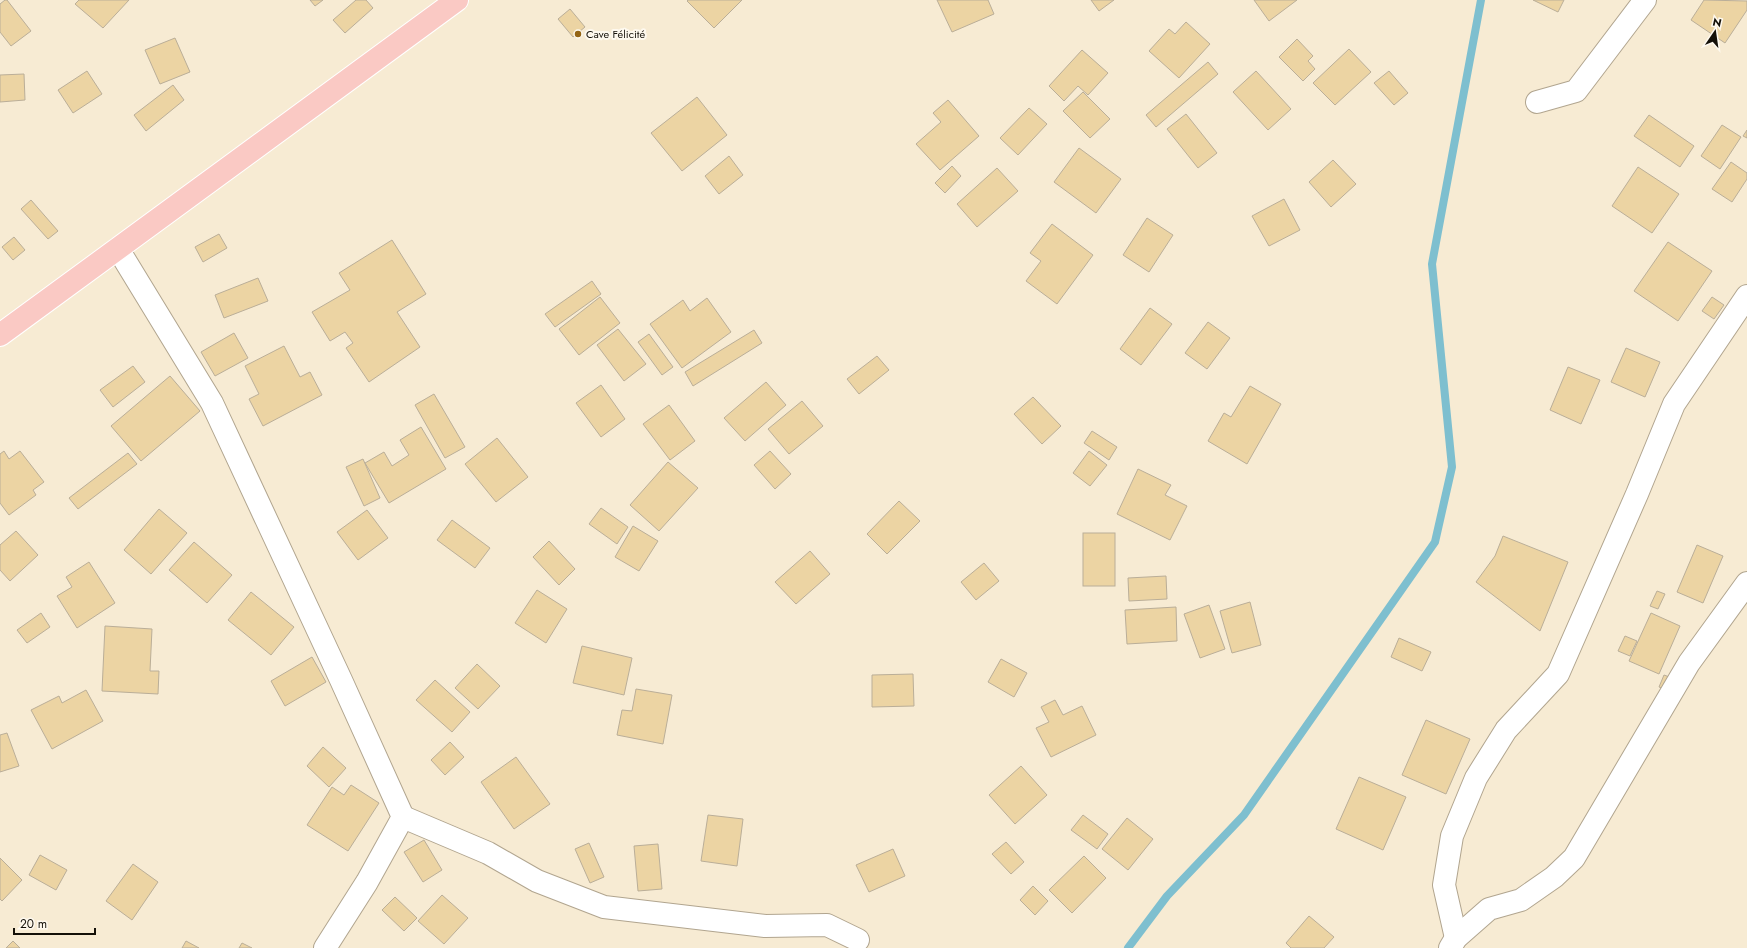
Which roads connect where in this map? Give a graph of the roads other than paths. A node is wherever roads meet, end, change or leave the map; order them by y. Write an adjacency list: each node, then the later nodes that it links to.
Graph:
1 (456, 0): 4 (main road)
2 (1645, 0): 3 (street)
3 (1537, 102)
4 (118, 249): 6 (main road); 8 (street)
5 (1747, 296): 10 (street)
6 (0, 335)
7 (1747, 583): 10 (street)
8 (402, 817): 9 (street); 11 (street)
9 (858, 940)
10 (1453, 943)
11 (325, 948)

